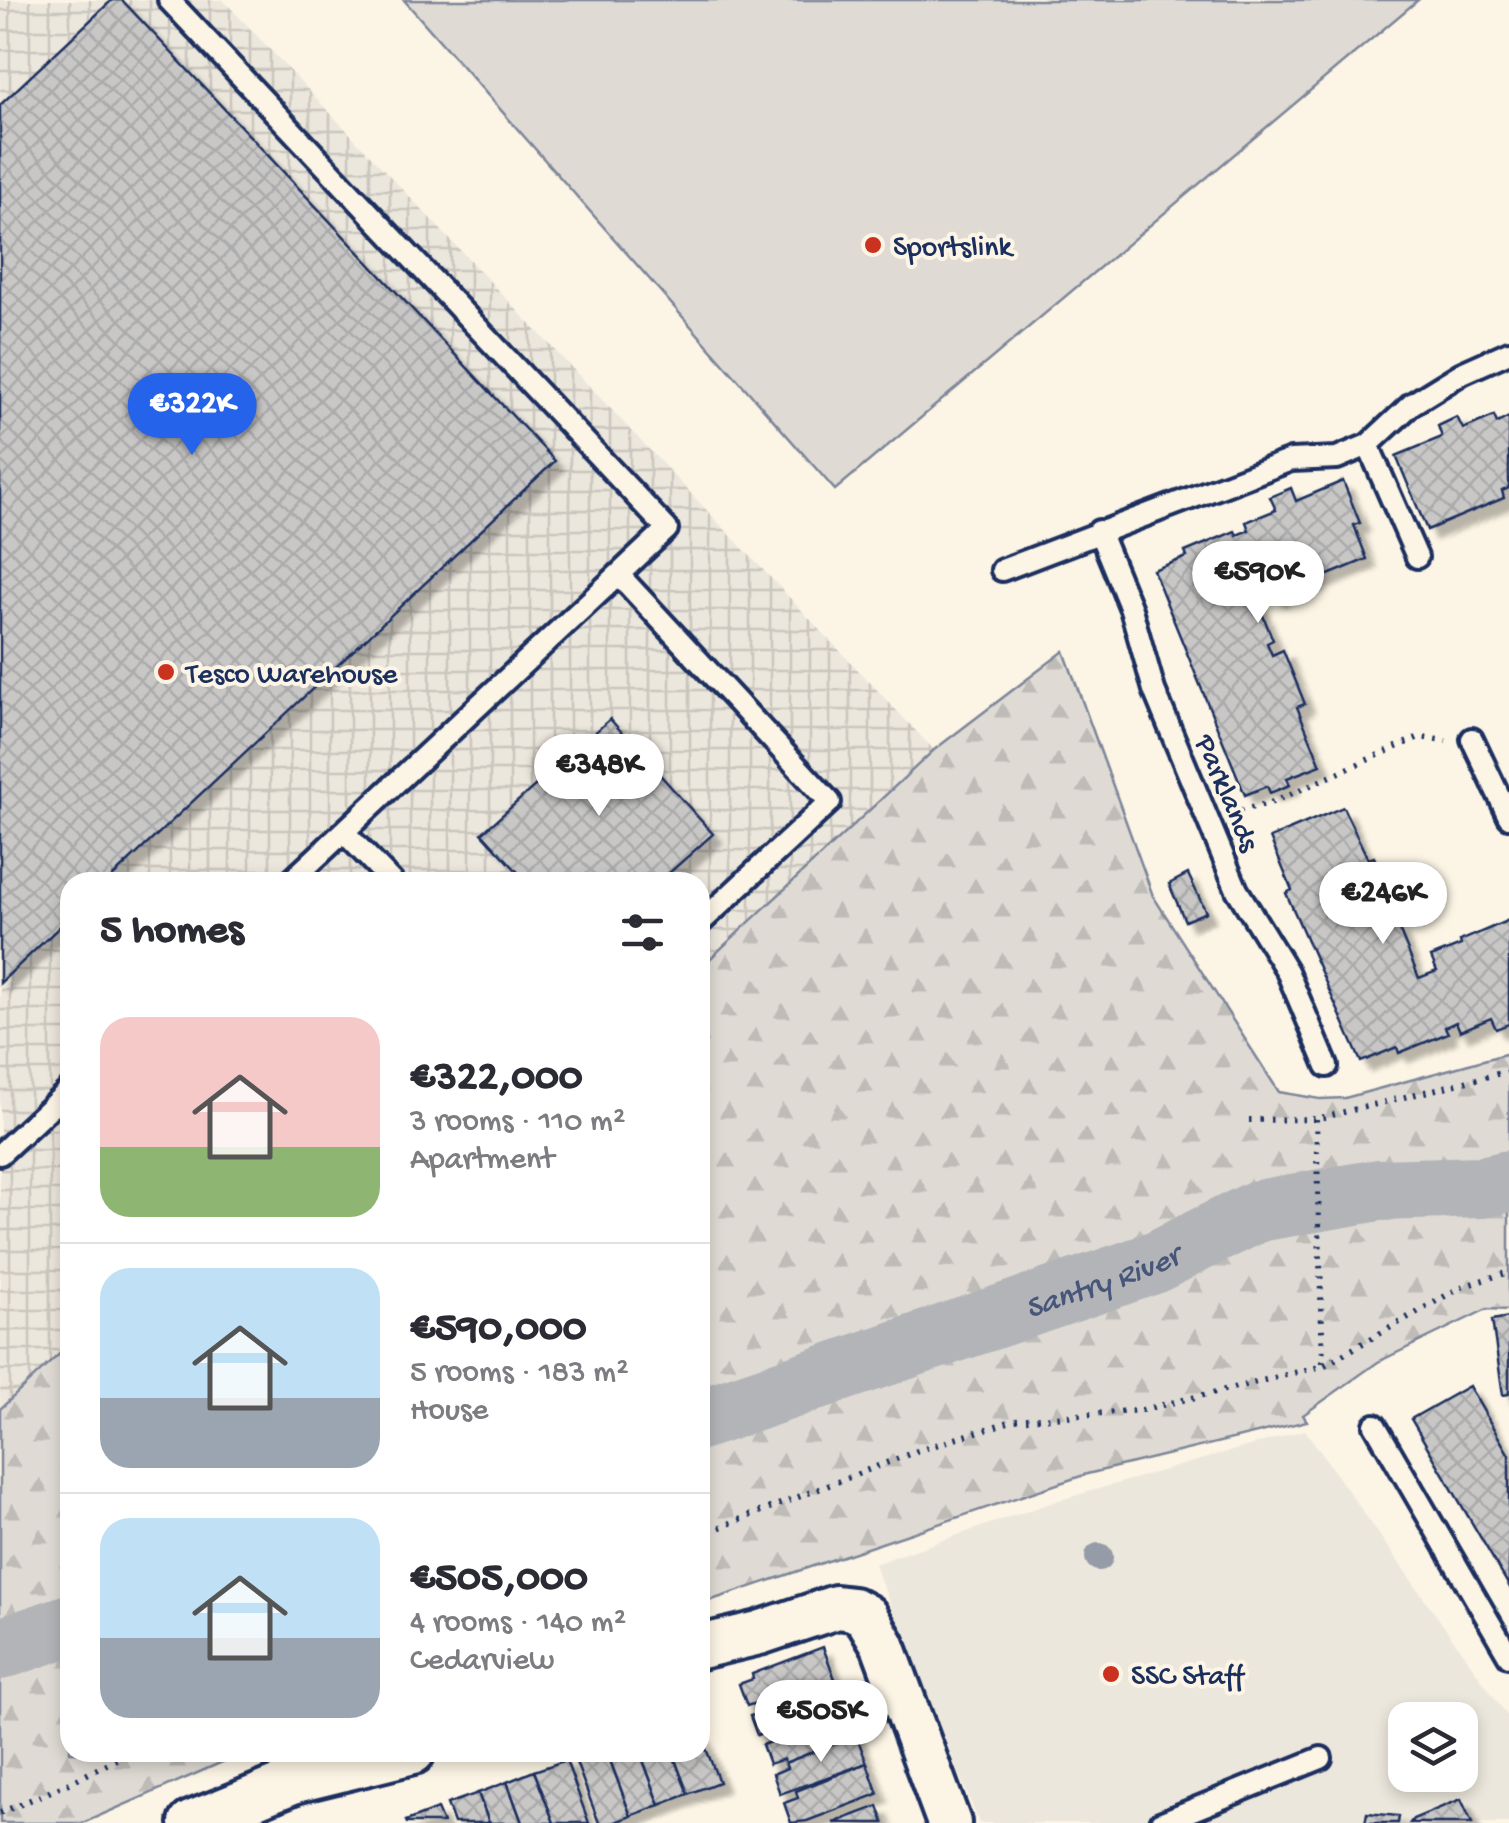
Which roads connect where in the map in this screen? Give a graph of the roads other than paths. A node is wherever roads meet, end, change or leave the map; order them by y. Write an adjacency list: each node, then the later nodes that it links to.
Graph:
1 (169, 0): 7 (lane)
2 (1509, 352): 3 (lane)
3 (1368, 445): 4 (lane); 5 (lane)
4 (1099, 530): 6 (lane); 15 (lane, Parklands)
5 (1417, 558)
6 (1002, 570)
7 (619, 574): 11 (lane); 14 (lane)
8 (1472, 738): 9 (lane)
9 (1503, 789): 10 (lane)
10 (1509, 817)
11 (344, 832): 12 (lane); 13 (lane)
12 (301, 872)
13 (382, 872)
14 (710, 914)
15 (1327, 1066)
16 (60, 1098): 17 (lane)
17 (0, 1154)
18 (1375, 1425): 20 (lane)
19 (710, 1645): 24 (street)
20 (1509, 1656)
21 (1321, 1758): 25 (lane)
22 (374, 1762): 23 (street)
23 (191, 1823)
24 (949, 1823)
25 (1160, 1823)

